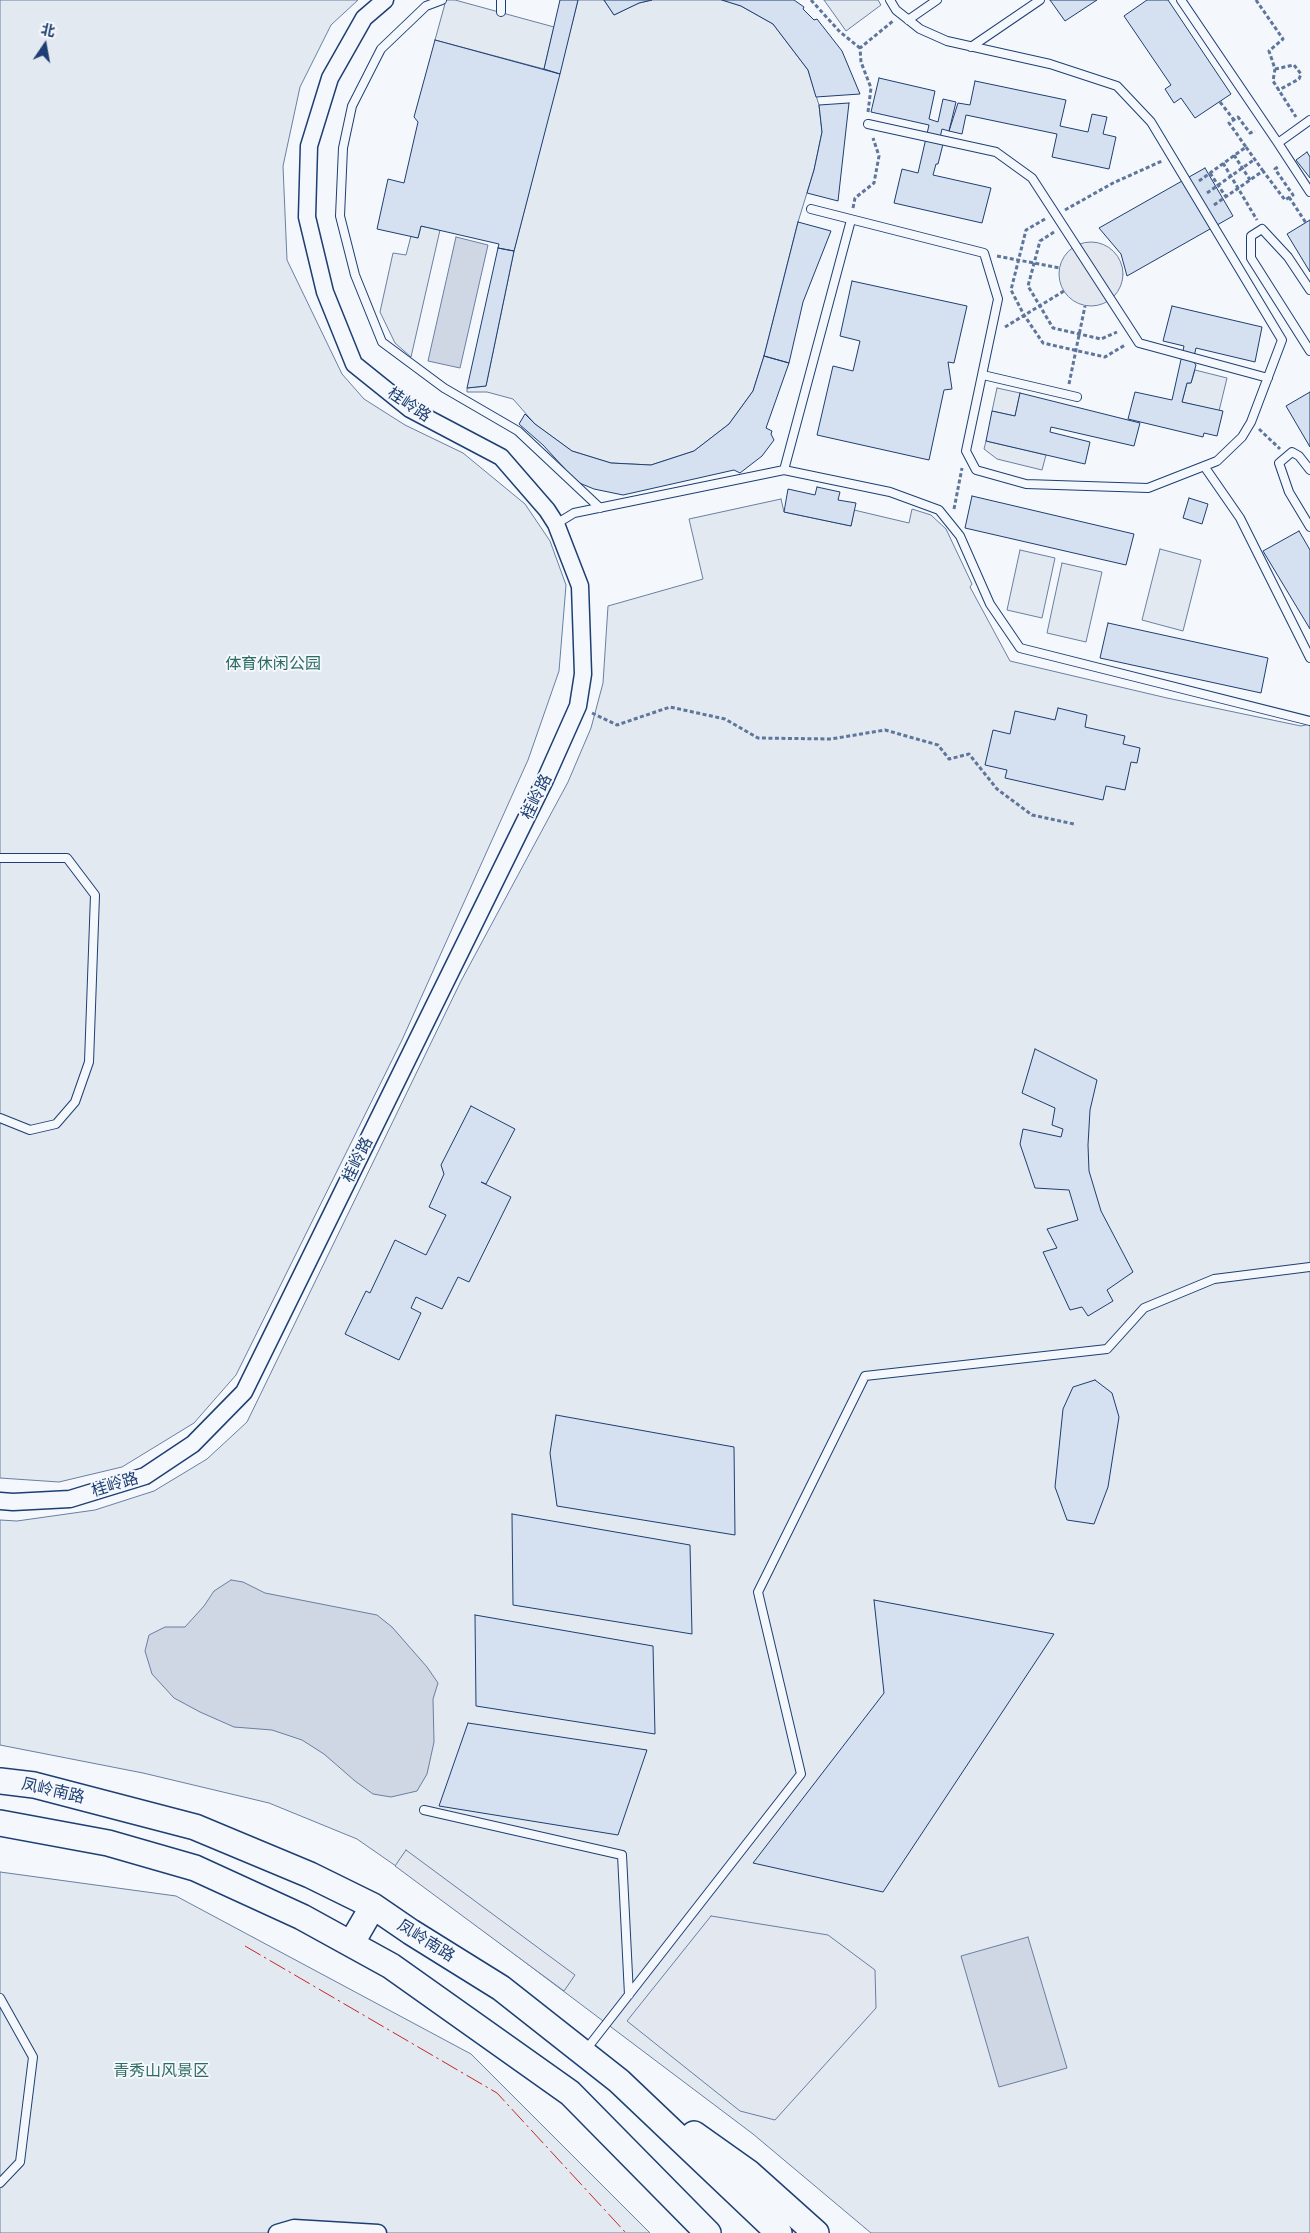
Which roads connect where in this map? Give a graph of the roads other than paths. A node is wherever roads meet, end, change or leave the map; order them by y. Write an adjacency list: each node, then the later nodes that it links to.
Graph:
1 (385, 0): 26 (street, 桂岭路)
2 (442, 0): 25 (lane)
3 (501, 0): 8 (lane)
4 (890, 0): 9 (lane)
5 (938, 0): 9 (lane)
6 (1040, 0): 10 (lane)
7 (1181, 0): 13 (lane)
8 (501, 12)
9 (908, 20): 10 (lane)
10 (971, 47): 20 (lane)
11 (1310, 120): 13 (lane)
12 (868, 124): 20 (lane)
13 (1278, 143): 14 (lane)
14 (1310, 192)
15 (811, 209): 16 (lane)
16 (851, 220): 19 (lane); 23 (lane)
17 (1310, 290): 18 (lane)
18 (1310, 351)
19 (983, 375): 21 (lane); 22 (lane)
20 (1268, 378): 22 (lane)
21 (1077, 396)
22 (1204, 466): 28 (lane)
23 (784, 470): 25 (lane); 29 (lane)
24 (1310, 470): 27 (lane)
25 (600, 508): 26 (lane)
26 (556, 524): 33 (street, 桂岭路)
27 (1310, 527)
28 (1310, 658)
29 (1310, 721)
30 (0, 858): 31 (lane)
31 (0, 1118)
32 (1310, 1267): 39 (lane)
33 (0, 1501)
34 (0, 1781): 37 (main road, 凤岭南路)
35 (424, 1810): 39 (lane)
36 (0, 1823): 38 (main road)
37 (373, 1906): 38 (main road); 41 (main road, 凤岭南路)
38 (351, 1944): 46 (main road)
39 (629, 1995): 41 (lane)
40 (0, 1998): 43 (lane)
41 (584, 2053): 42 (main road, 凤岭南路)
42 (619, 2081): 47 (main road, 凤岭南路); 48 (main road)
43 (0, 2183)
44 (277, 2233): 45 (street)
45 (378, 2233)
46 (708, 2233)
47 (779, 2233)
48 (816, 2233)

